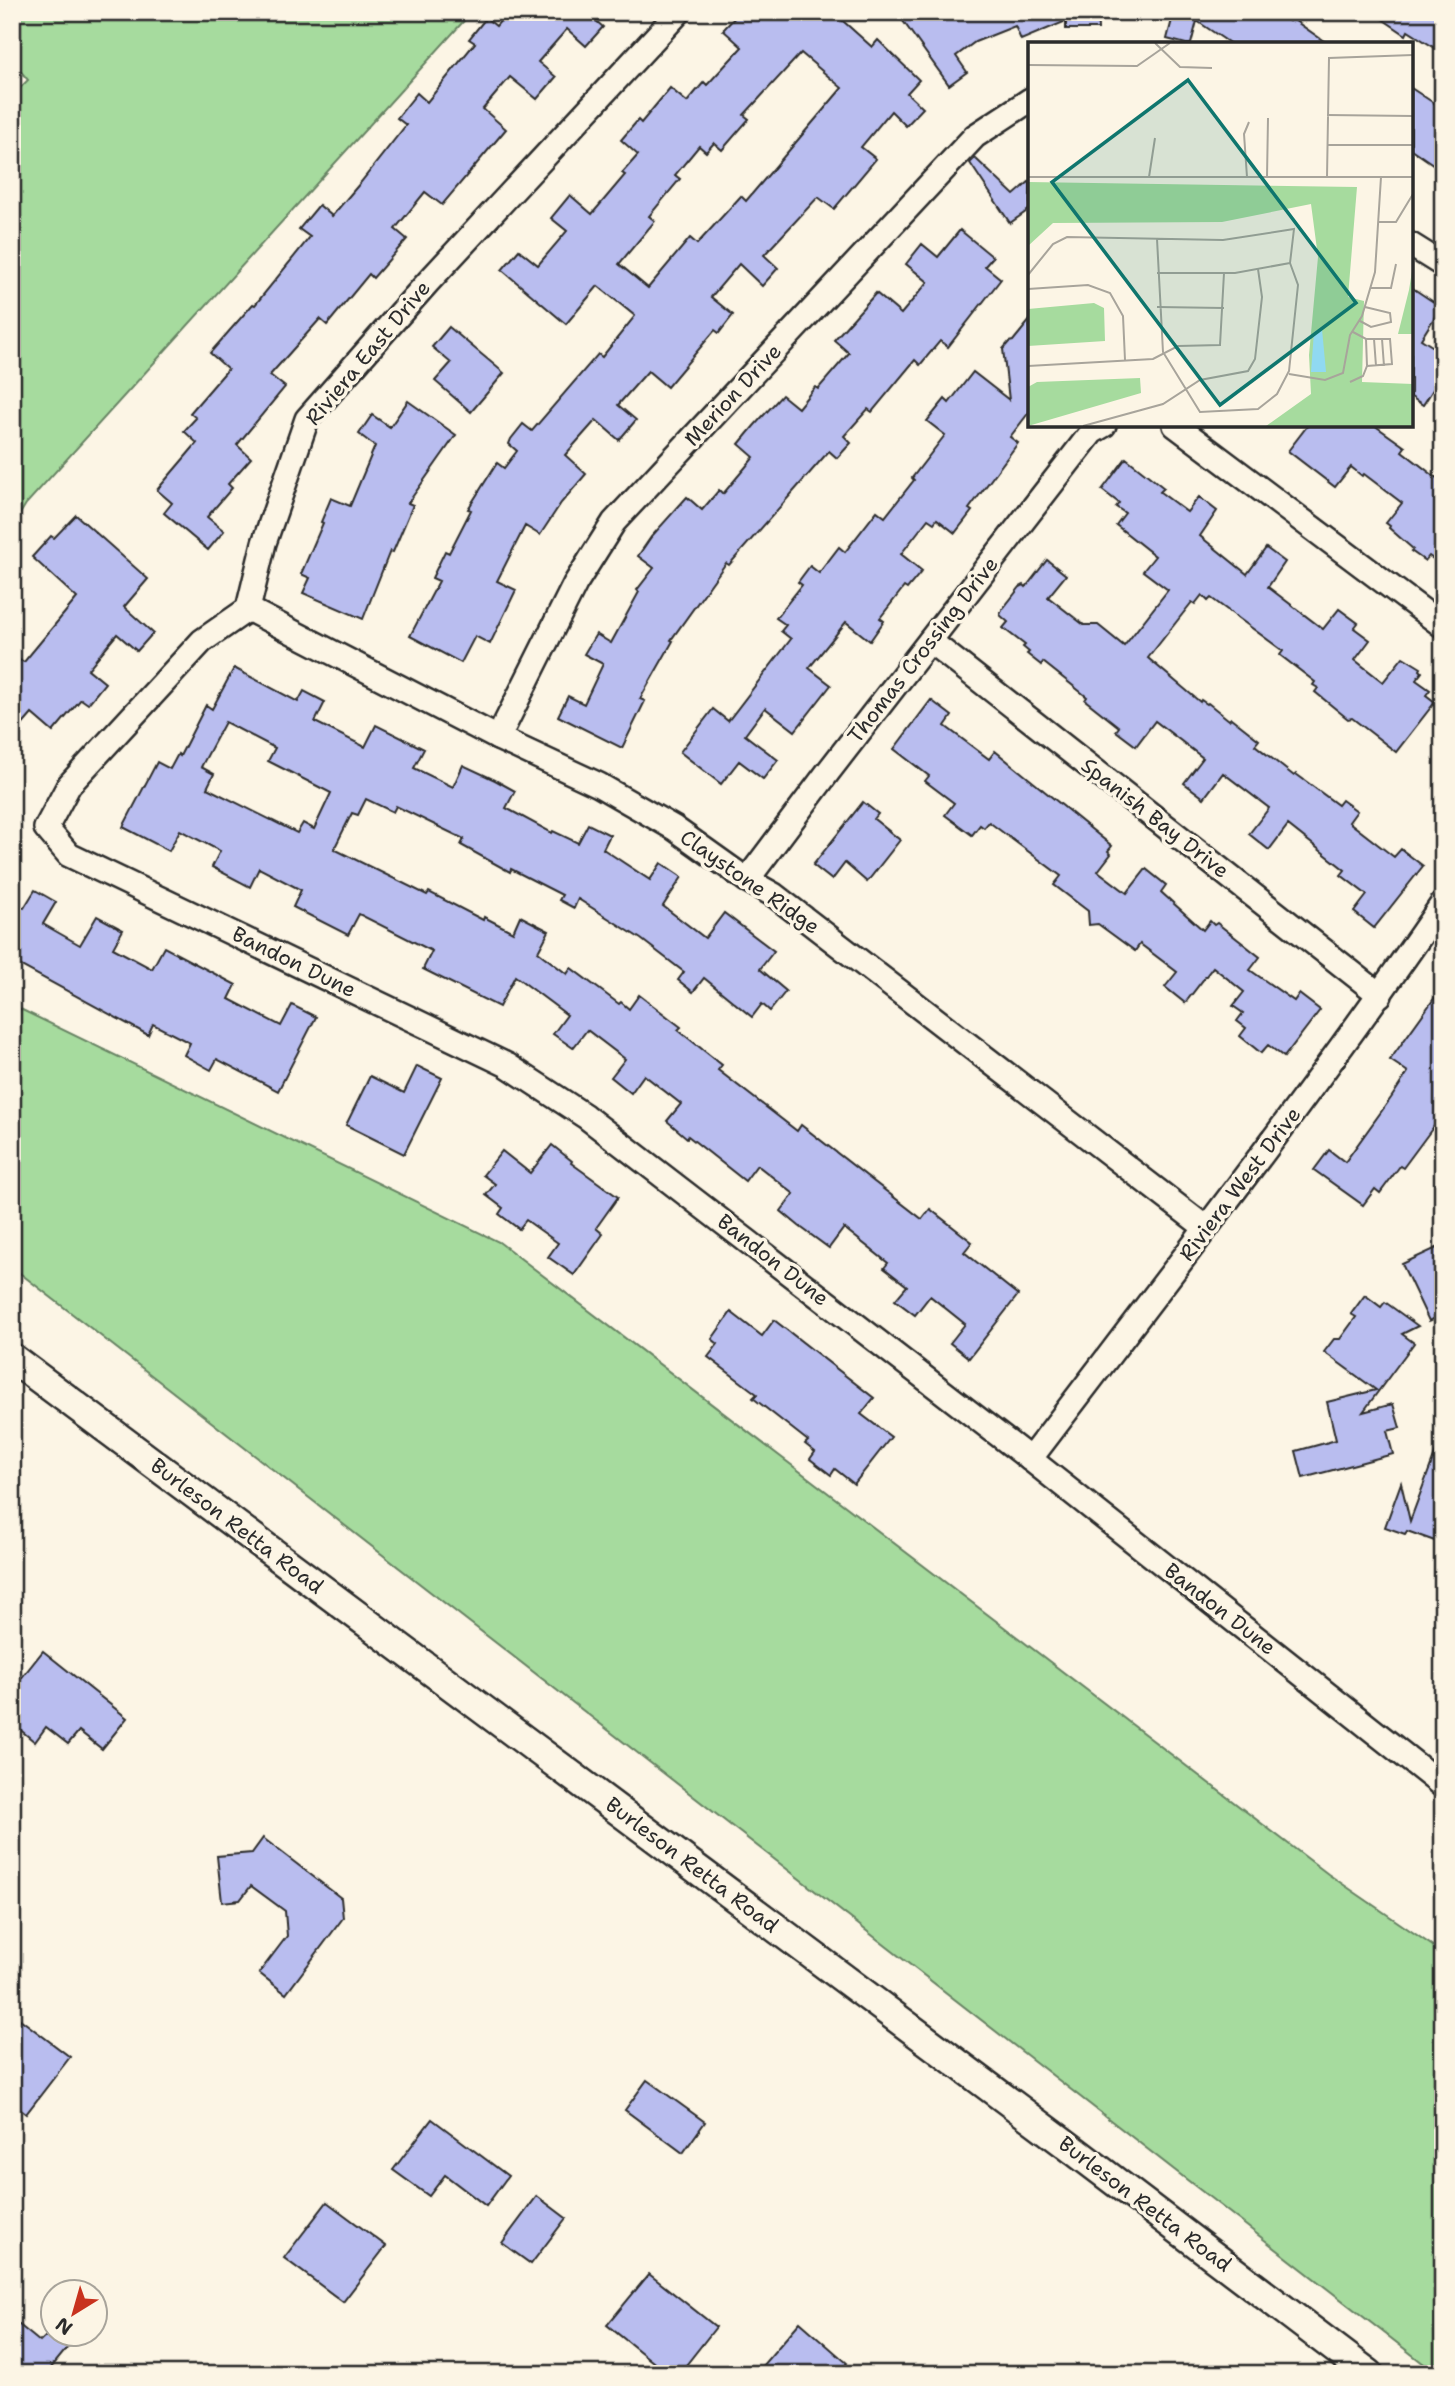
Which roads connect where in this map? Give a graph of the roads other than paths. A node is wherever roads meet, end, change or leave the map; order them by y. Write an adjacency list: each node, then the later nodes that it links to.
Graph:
1 (680, 12): 7 (street, Riviera East Drive)
2 (1028, 101): 10 (street, Merion Drive)
3 (1413, 246): 4 (street)
4 (1443, 265)
5 (1101, 427): 9 (street, Thomas Crossing Drive)
6 (1178, 427): 8 (street)
7 (248, 609): 10 (street, Claystone Ridge); 16 (street, Bandon Dune)
8 (1443, 626)
9 (930, 641): 11 (street, Thomas Crossing Drive); 13 (street, Spanish Bay Drive)
10 (498, 738): 11 (street, Claystone Ridge)
11 (747, 880): 14 (street, Claystone Ridge)
12 (1443, 903): 13 (street, Riviera West Drive)
13 (1380, 995): 14 (street, Riviera West Drive)
14 (1206, 1228): 16 (street, Riviera West Drive)
15 (12, 1358): 18 (street, Burleson Retta Road)
16 (1030, 1459): 17 (street, Bandon Dune)
17 (1443, 1786)
18 (1369, 2374)

